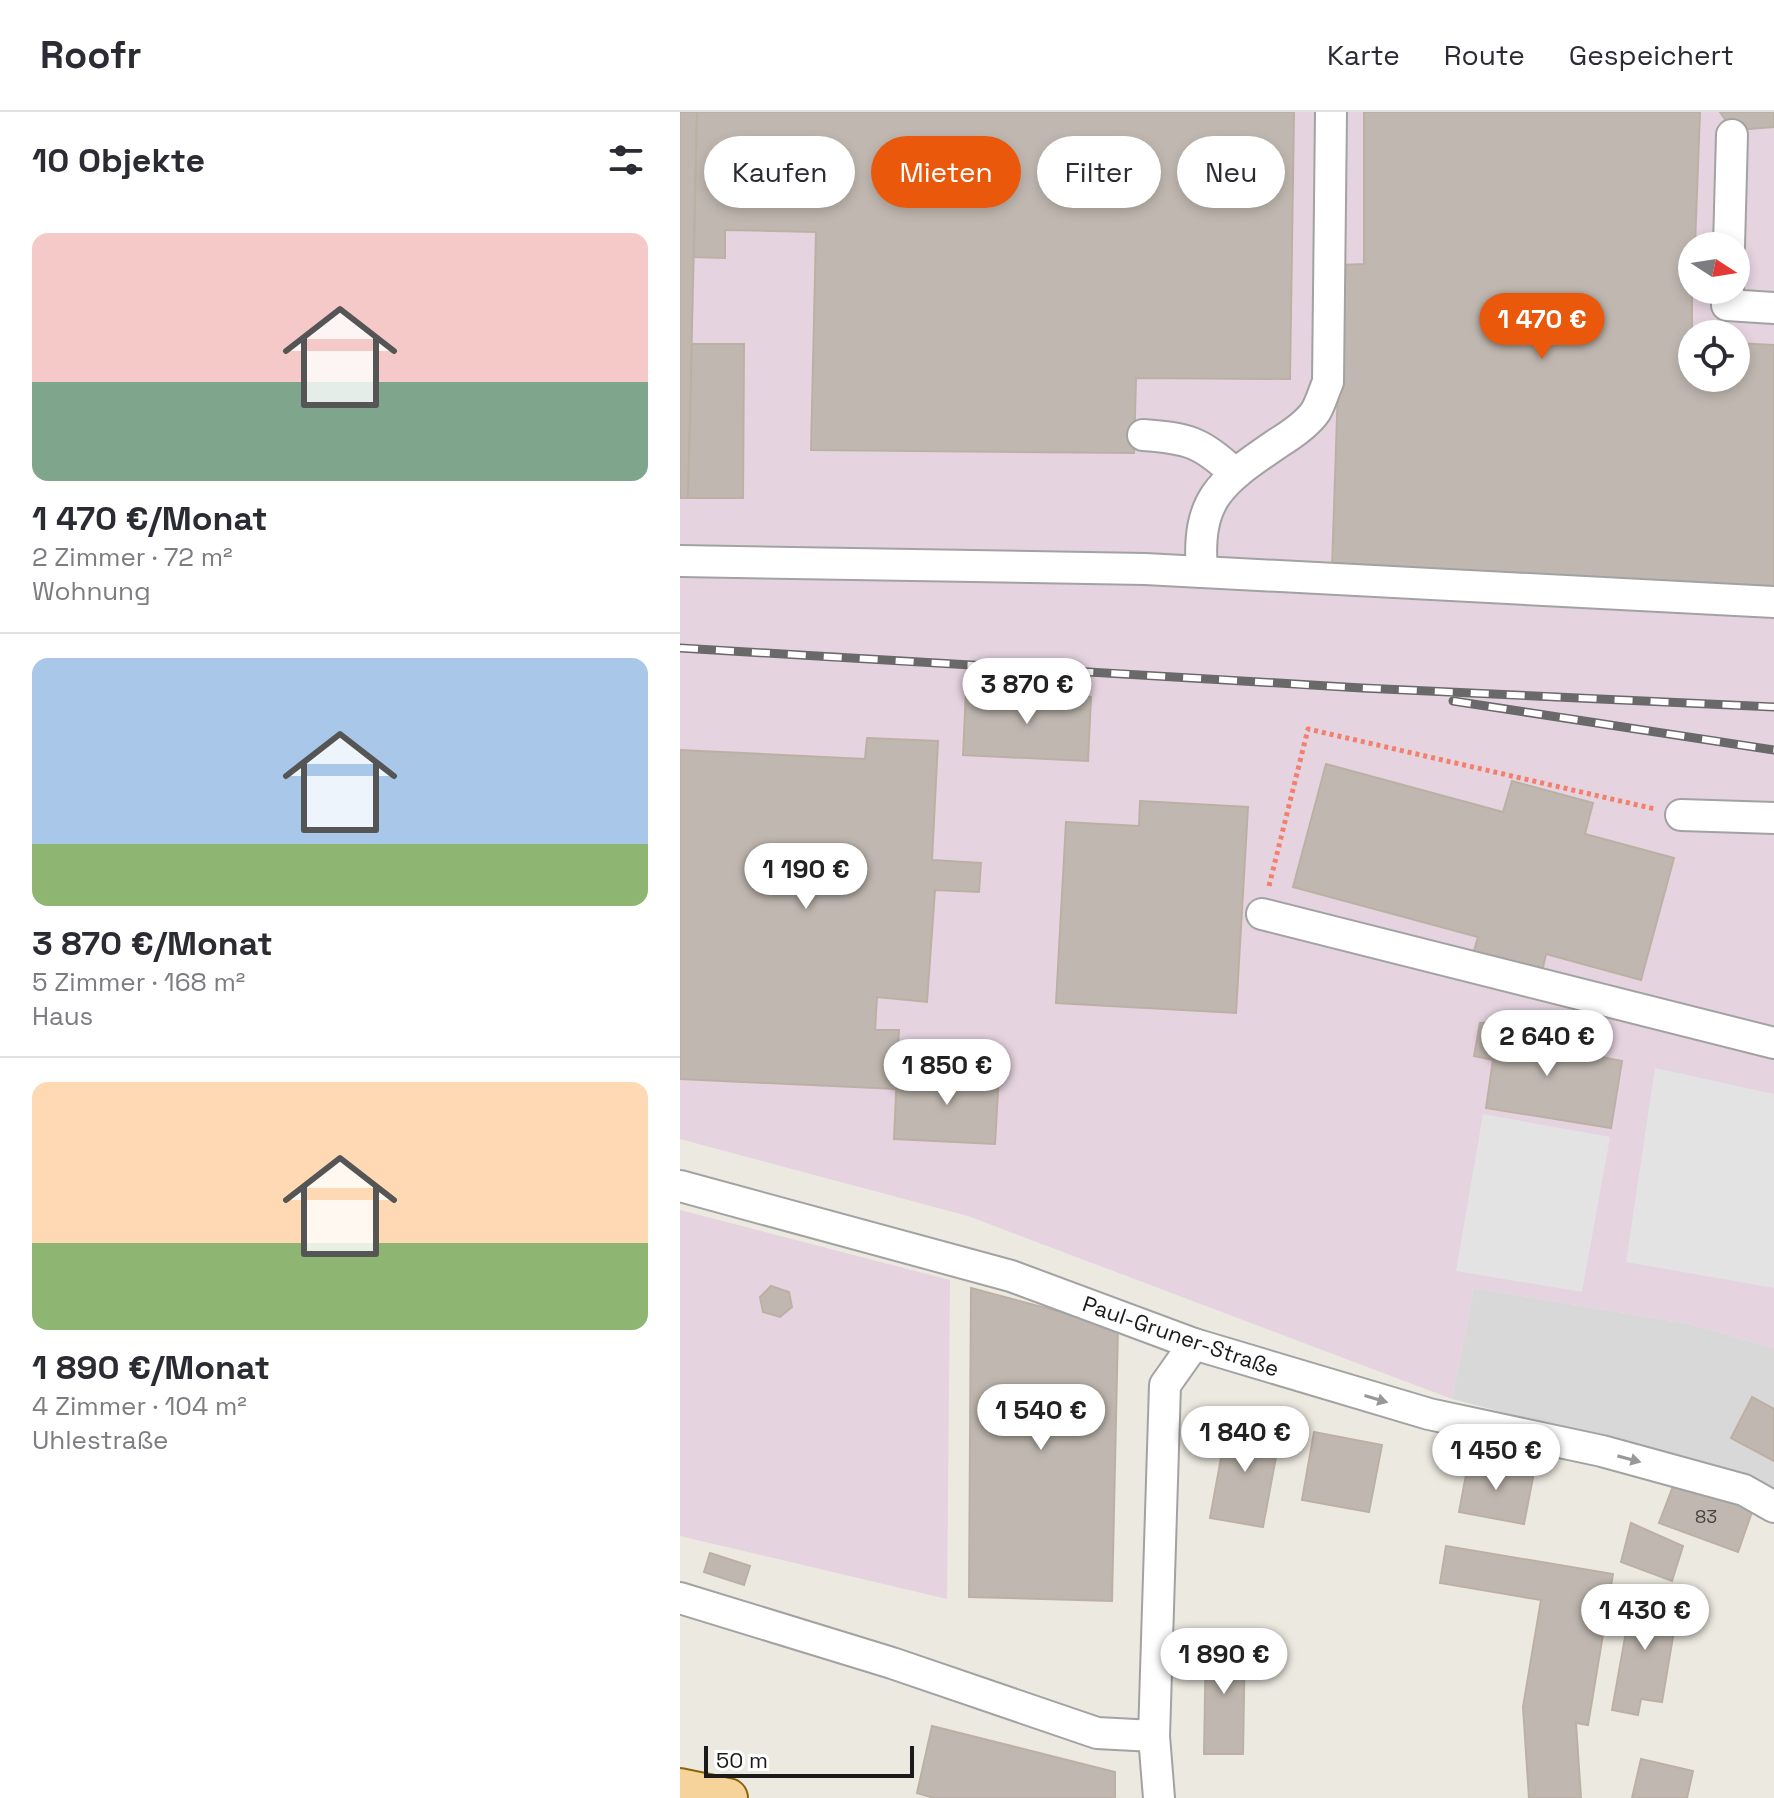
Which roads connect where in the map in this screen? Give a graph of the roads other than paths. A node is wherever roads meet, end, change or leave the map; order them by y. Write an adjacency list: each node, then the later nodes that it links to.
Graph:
1 (1331, 112): 7 (street)
2 (1732, 135): 3 (street)
3 (1729, 232)
4 (1727, 304): 5 (street)
5 (1774, 308)
6 (1143, 435): 7 (street)
7 (1234, 473): 9 (street)
8 (680, 561): 9 (street)
9 (1202, 572): 10 (street)
10 (1774, 602)
11 (1681, 815): 12 (street)
12 (1774, 818)
13 (1262, 914): 14 (street)
14 (1774, 1043)
15 (680, 1186): 16 (street, Paul-Gruner-Straße)
16 (1194, 1344): 17 (street, Paul-Gruner-Straße, one-way to 17); 19 (street)
17 (1774, 1507)
18 (680, 1598): 19 (street)
19 (1154, 1736): 22 (street)
20 (680, 1788): 21 (main road)
21 (728, 1798)
22 (1159, 1798)

